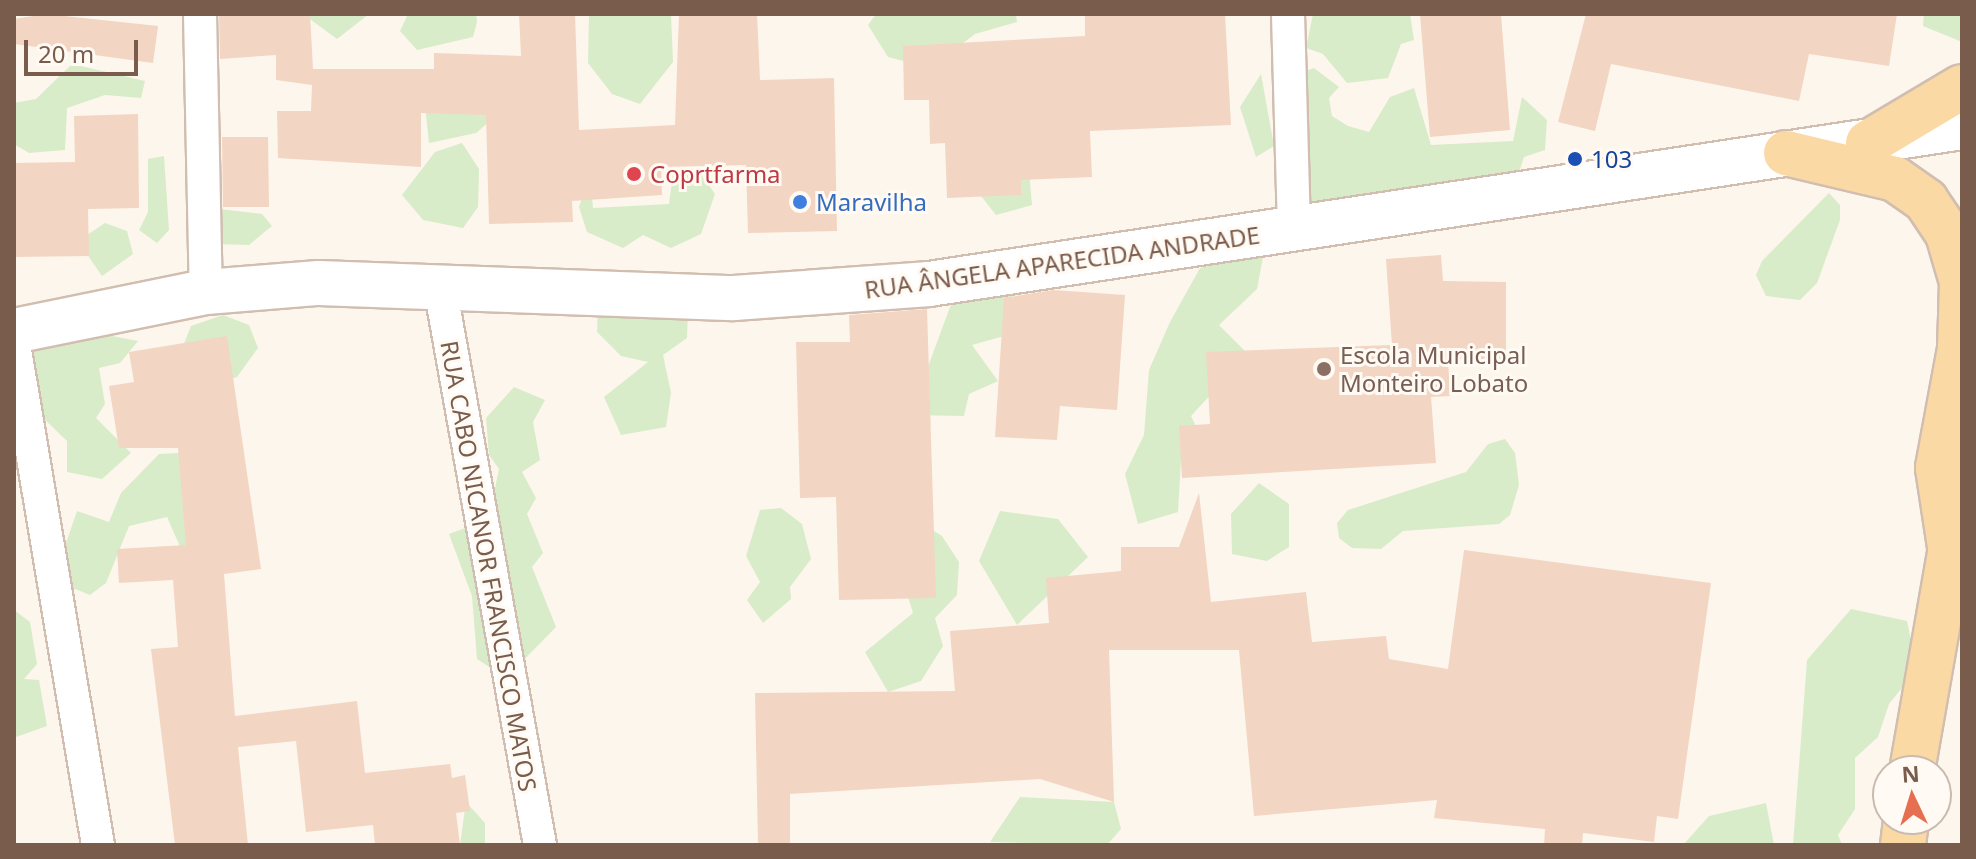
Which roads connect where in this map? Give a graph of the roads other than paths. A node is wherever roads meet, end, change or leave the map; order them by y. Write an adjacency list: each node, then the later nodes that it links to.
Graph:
1 (200, 14): 9 (street)
2 (1288, 14): 7 (street)
3 (1962, 87): 5 (main road)
4 (1962, 127): 5 (street, RUA ÂNGELA APARECIDA ANDRADE)
5 (1868, 143): 6 (street, RUA ÂNGELA APARECIDA ANDRADE)
6 (1786, 153): 7 (street, RUA ÂNGELA APARECIDA ANDRADE); 13 (main road)
7 (1294, 230): 8 (street, RUA ÂNGELA APARECIDA ANDRADE)
8 (440, 287): 9 (street, RUA ÂNGELA APARECIDA ANDRADE); 16 (street, RUA CABO NICANOR FRANCISCO MATOS)
9 (206, 292): 10 (street, RUA ÂNGELA APARECIDA ANDRADE)
10 (14, 331)
11 (14, 344): 15 (street)
12 (1962, 485): 13 (main road)
13 (1950, 546): 14 (main road)
14 (1915, 755)
15 (98, 845)
16 (540, 845)

